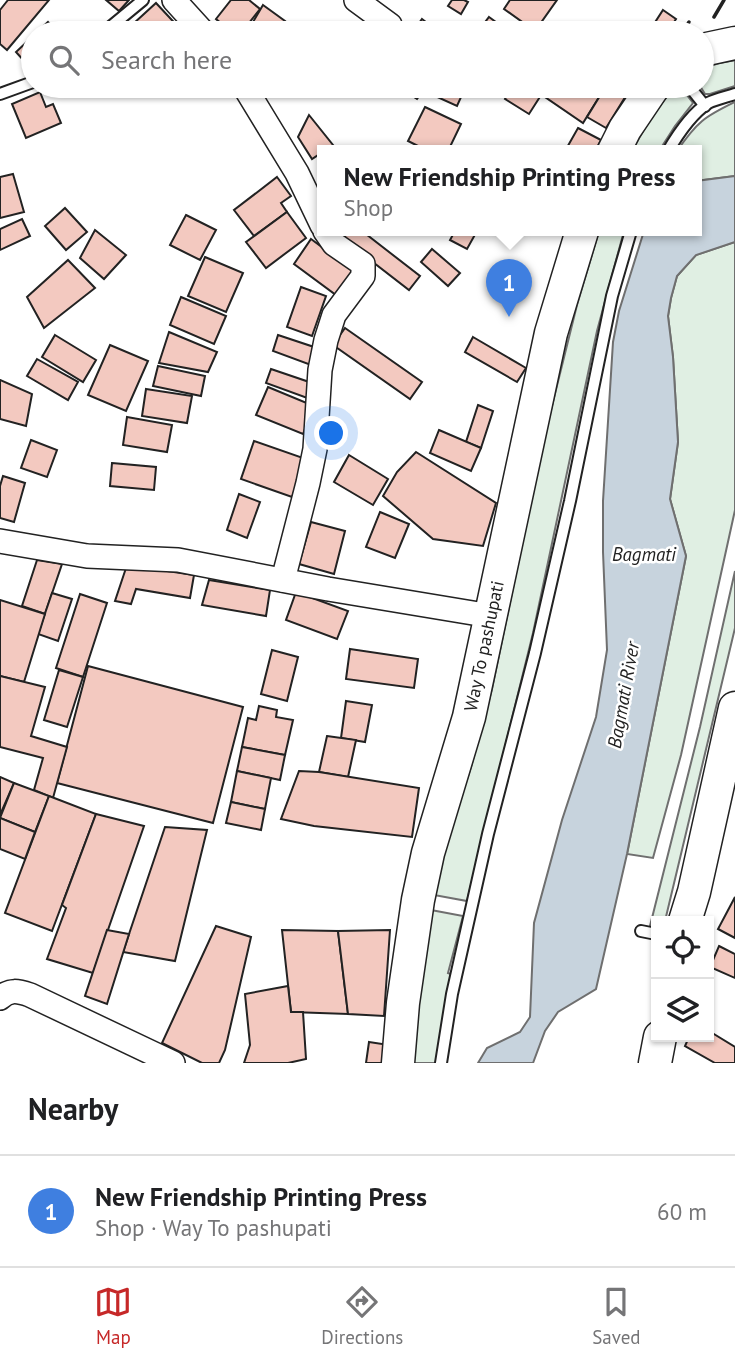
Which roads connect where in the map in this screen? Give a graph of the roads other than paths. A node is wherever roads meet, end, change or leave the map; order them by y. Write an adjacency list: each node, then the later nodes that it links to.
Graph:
1 (144, 0): 4 (lane)
2 (174, 0): 5 (street)
3 (356, 0): 6 (street)
4 (118, 21)
5 (193, 21)
6 (385, 21)
7 (735, 43): 8 (main road)
8 (714, 47)
9 (21, 86): 10 (lane)
10 (0, 94)
11 (735, 94): 15 (lane)
12 (251, 98): 18 (street)
13 (646, 98): 16 (main road)
14 (699, 98): 15 (lane)
15 (705, 106): 17 (lane)
16 (617, 145)
17 (672, 145)
18 (317, 215)
19 (328, 236): 23 (street)
20 (580, 236): 24 (main road, Way To pashupati)
21 (629, 236): 33 (lane)
22 (0, 541): 23 (street)
23 (282, 580): 24 (street)
24 (491, 616): 32 (main road, Way To pashupati)
25 (735, 708): 26 (main road)
26 (687, 916)
27 (641, 931): 28 (lane)
28 (651, 933)
29 (0, 999): 31 (street)
30 (659, 1042): 34 (main road)
31 (173, 1063)
32 (398, 1063)
33 (441, 1063)
34 (655, 1063)

